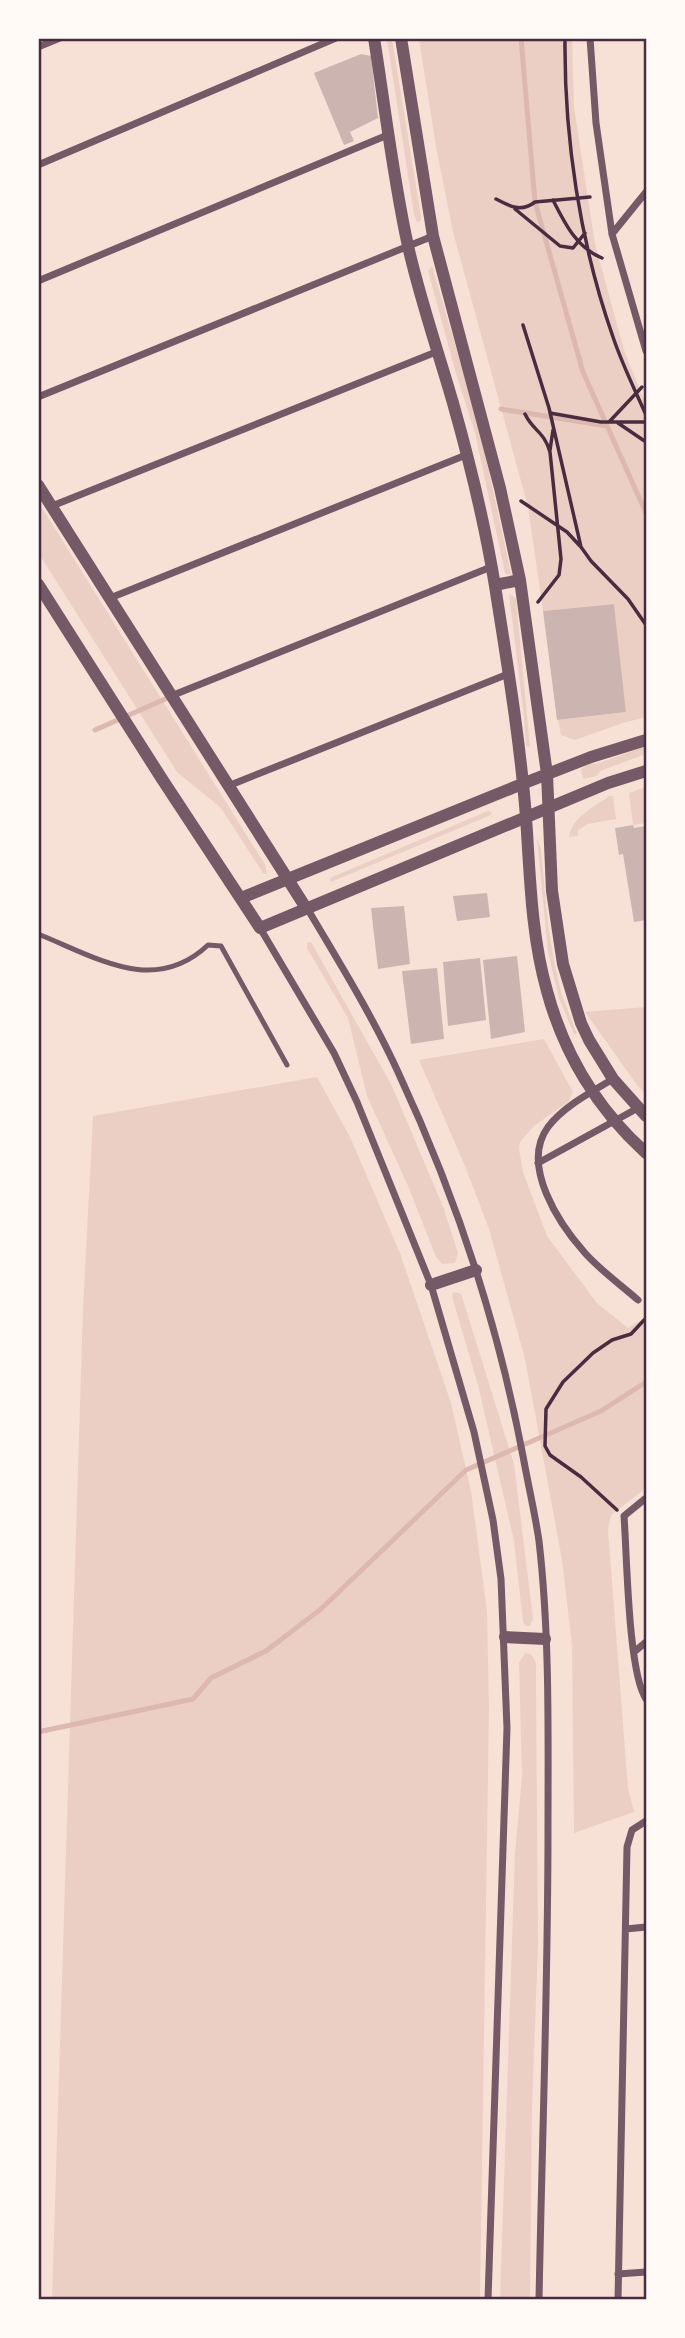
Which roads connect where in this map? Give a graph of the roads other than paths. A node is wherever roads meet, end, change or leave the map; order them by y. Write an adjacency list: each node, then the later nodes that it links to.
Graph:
1 (60, 38): 6 (street)
2 (337, 38): 9 (street)
3 (374, 38): 8 (street)
4 (401, 38): 12 (street)
5 (590, 38): 11 (street)
6 (45, 41): 7 (street)
7 (38, 47)
8 (390, 134): 13 (street); 14 (street)
9 (38, 165)
10 (646, 192): 11 (street)
11 (612, 234): 15 (street)
12 (432, 236): 13 (street); 22 (street)
13 (408, 245): 16 (street); 17 (street)
14 (38, 281)
15 (646, 351)
16 (436, 352): 18 (street); 20 (street)
17 (38, 397)
18 (466, 455): 21 (street); 25 (street)
19 (38, 485): 20 (street)
20 (51, 506): 25 (street)
21 (491, 567): 24 (street); 27 (street)
22 (520, 580): 24 (street); 30 (street)
23 (38, 584): 36 (street)
24 (495, 585): 26 (street)
25 (110, 598): 27 (street)
26 (508, 674): 31 (street); 32 (street)
27 (171, 696): 32 (street)
28 (646, 740): 30 (street)
29 (646, 771): 33 (street)
30 (547, 774): 31 (street); 33 (street)
31 (522, 783): 34 (street); 35 (street)
32 (228, 786): 35 (street)
33 (550, 808): 34 (street); 40 (street)
34 (526, 817): 37 (street); 41 (street)
35 (286, 879): 36 (street); 37 (street)
36 (242, 898): 38 (street)
37 (306, 908): 38 (street); 49 (street)
38 (260, 928): 50 (street)
39 (38, 934): 42 (lane)
40 (589, 1040): 41 (street); 43 (street)
41 (568, 1049): 44 (street)
42 (287, 1065)
43 (613, 1079): 44 (street); 45 (street)
44 (592, 1092): 46 (street); 48 (street)
45 (642, 1112): 46 (street)
46 (613, 1121): 47 (street); 48 (street)
47 (646, 1153)
48 (538, 1163): 51 (street)
49 (476, 1270): 50 (street); 54 (street)
50 (431, 1285): 53 (street)
51 (638, 1300)
52 (646, 1498): 56 (street)
53 (505, 1637): 54 (street); 63 (street)
54 (545, 1639): 64 (street)
55 (646, 1642): 56 (street)
56 (634, 1651): 57 (street)
57 (646, 1699)
58 (646, 1821): 60 (street)
59 (646, 1927): 60 (street)
60 (626, 1929): 62 (street)
61 (646, 2272): 62 (street)
62 (618, 2274): 65 (street)
63 (488, 2300)
64 (539, 2300)
65 (618, 2300)

